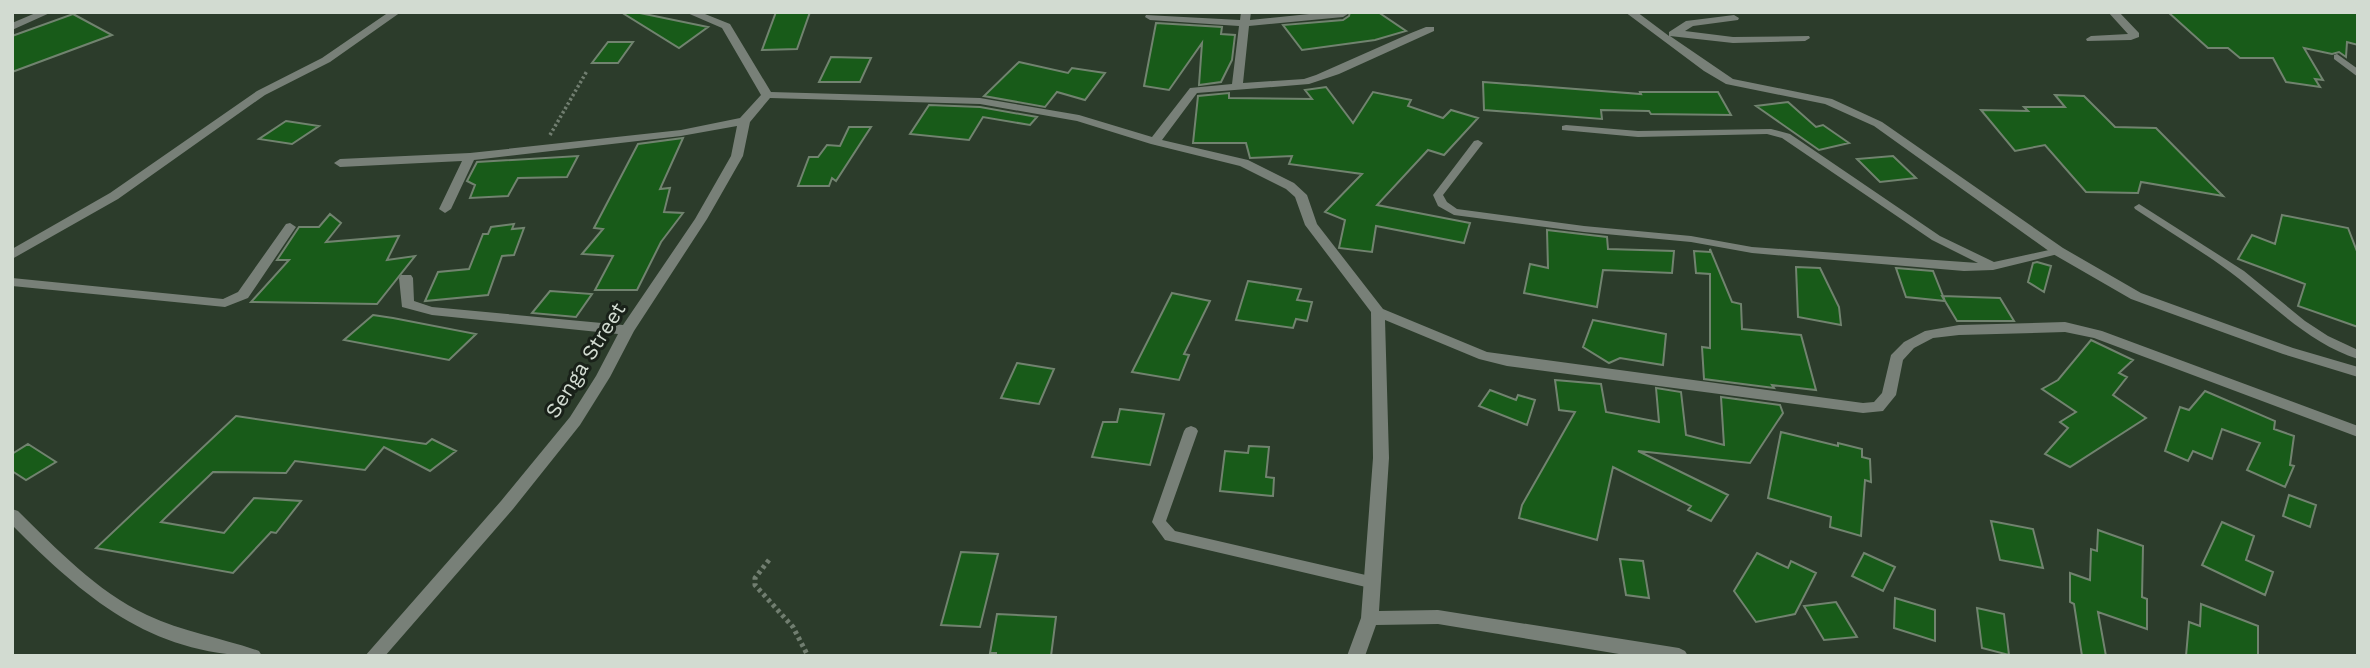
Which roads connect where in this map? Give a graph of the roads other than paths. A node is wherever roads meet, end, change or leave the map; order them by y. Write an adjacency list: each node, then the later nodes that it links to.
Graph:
1 (47, 12): 10 (street)
2 (396, 12): 30 (street)
3 (690, 12): 19 (street)
4 (1630, 12): 13 (street)
5 (2113, 12): 15 (street)
6 (1343, 14): 8 (street)
7 (1150, 17): 8 (street)
8 (1246, 18): 18 (street)
9 (1734, 18): 12 (street)
10 (12, 27)
11 (1430, 29): 18 (street)
12 (1678, 33): 13 (street); 14 (street)
13 (1664, 37): 29 (street)
14 (1805, 37)
15 (2091, 39)
16 (2337, 57): 17 (lane)
17 (2358, 74)
18 (1237, 86): 22 (street)
19 (767, 95): 20 (street); 22 (street)
20 (744, 121): 24 (street); 35 (street, Senga Street)
21 (1566, 128): 31 (lane)
22 (1155, 142): 34 (street)
23 (1478, 144): 31 (lane)
24 (470, 157): 25 (street); 27 (street)
25 (340, 163)
26 (2139, 207): 36 (lane)
27 (445, 209)
28 (290, 227): 33 (street)
29 (2059, 251): 31 (lane); 37 (street)
30 (12, 255)
31 (1993, 266)
32 (406, 278): 35 (street)
33 (12, 282)
34 (1378, 312): 39 (street); 41 (street)
35 (628, 330): 44 (street, Senga Street)
36 (2358, 355)
37 (2358, 372)
38 (1191, 431): 41 (lane)
39 (2358, 432)
40 (12, 515): 43 (street)
41 (1370, 582): 42 (street)
42 (1370, 618): 45 (street); 46 (street)
43 (253, 656)
44 (374, 656)
45 (1356, 656)
46 (1679, 656)

